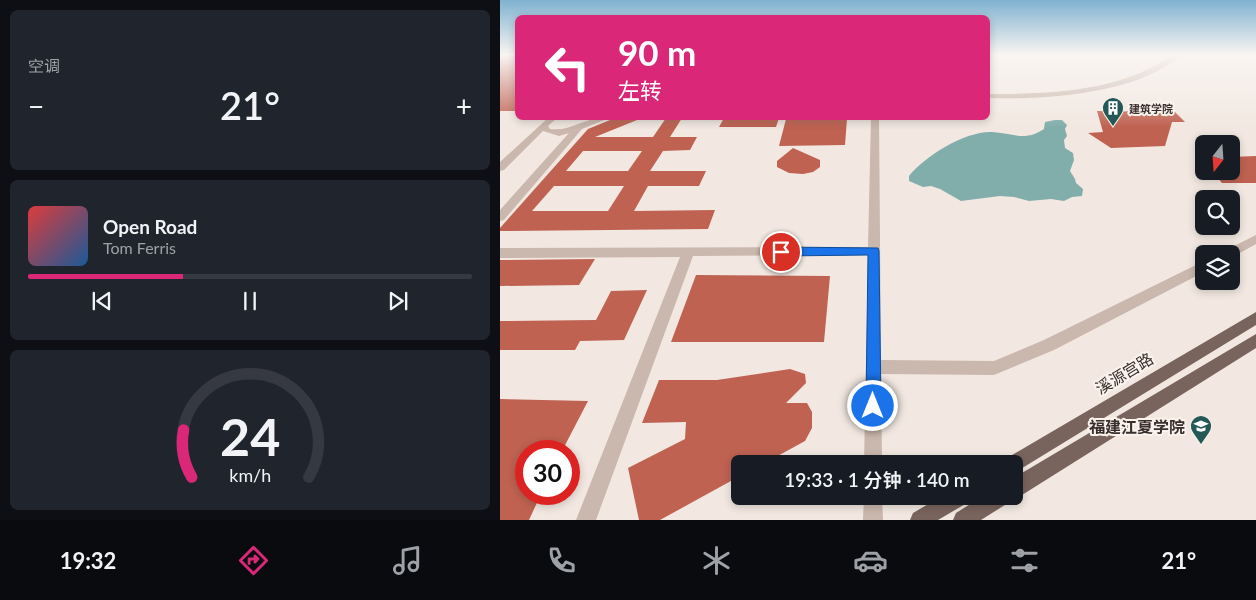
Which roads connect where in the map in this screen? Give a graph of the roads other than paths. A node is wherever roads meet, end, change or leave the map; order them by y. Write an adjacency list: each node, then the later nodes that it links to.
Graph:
1 (1129, 78): 2 (street)
2 (990, 96)
3 (550, 120): 7 (street)
4 (585, 120): 8 (street)
5 (599, 120): 8 (street)
6 (875, 120): 13 (street)
7 (543, 126): 8 (street); 9 (street)
8 (580, 126): 10 (street)
9 (500, 168)
10 (500, 217)
11 (1256, 239): 12 (street)
12 (1240, 248)
13 (874, 251): 15 (street); 19 (street)
14 (500, 252): 15 (street)
15 (688, 252): 26 (street)
16 (1195, 271): 19 (street)
17 (1256, 318): 21 (main road, 溪源宫路)
18 (1256, 340): 22 (main road)
19 (873, 367): 20 (street)
20 (873, 455)
21 (1023, 458)
22 (1023, 483)
23 (874, 505): 27 (street)
24 (945, 505): 28 (main road)
25 (987, 505): 29 (main road)
26 (586, 520)
27 (874, 520)
28 (920, 520)
29 (963, 520)

